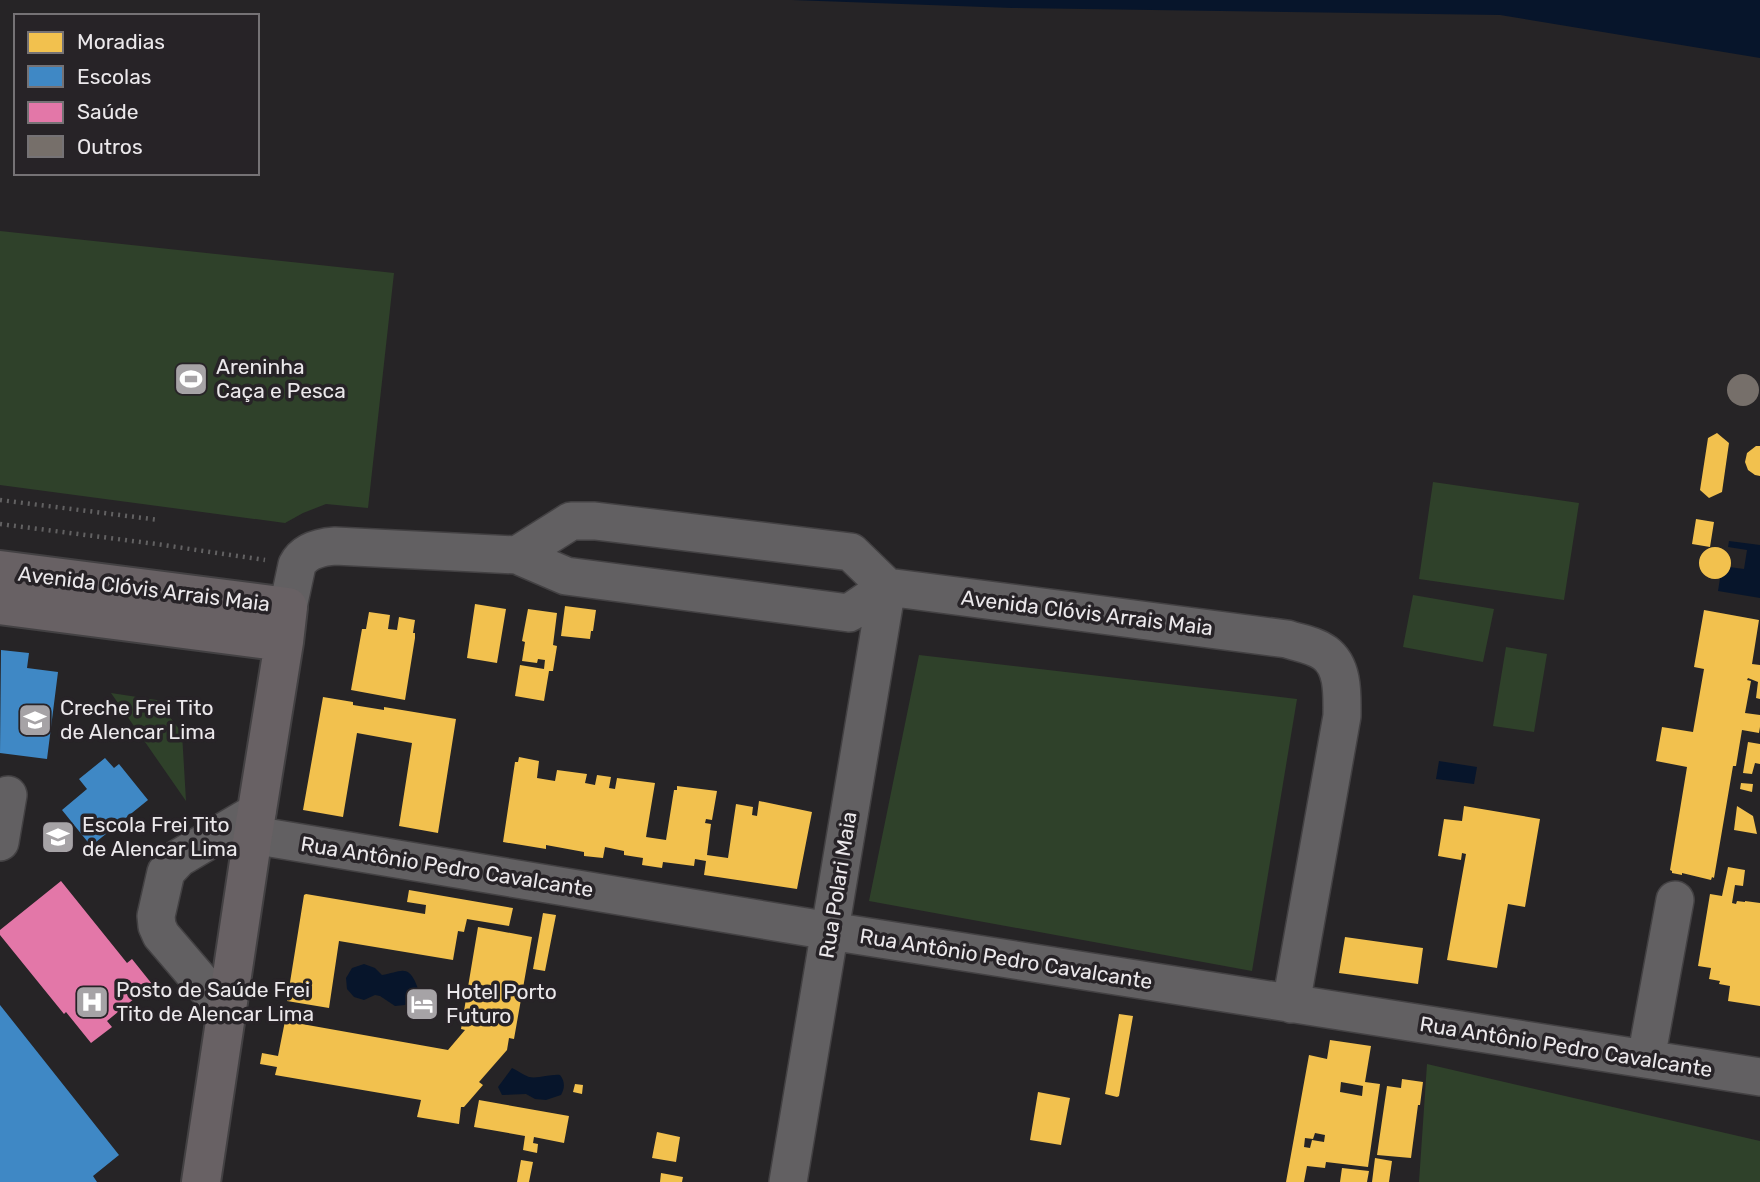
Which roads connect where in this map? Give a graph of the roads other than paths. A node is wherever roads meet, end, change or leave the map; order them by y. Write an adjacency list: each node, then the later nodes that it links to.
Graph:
1 (517, 555): 3 (street); 3 (street); 5 (street, Avenida Clóvis Arrais Maia)
2 (0, 570): 5 (main road, Avenida Clóvis Arrais Maia)
3 (887, 587): 10 (street, Rua Polari Maia); 11 (street, Avenida Clóvis Arrais Maia)
4 (0, 605): 5 (main road, Avenida Clóvis Arrais Maia)
5 (286, 624): 7 (main road)
6 (8, 795): 8 (street)
7 (255, 823): 10 (street, Rua Antônio Pedro Cavalcante); 12 (main road); 12 (street)
8 (0, 842)
9 (1675, 900): 13 (street)
10 (830, 931): 11 (street, Rua Antônio Pedro Cavalcante); 16 (street, Rua Polari Maia)
11 (1291, 1004): 13 (street, Rua Antônio Pedro Cavalcante)
12 (227, 1012): 15 (main road)
13 (1646, 1059): 14 (street, Rua Antônio Pedro Cavalcante)
14 (1760, 1077)
15 (201, 1182)
16 (788, 1182)

